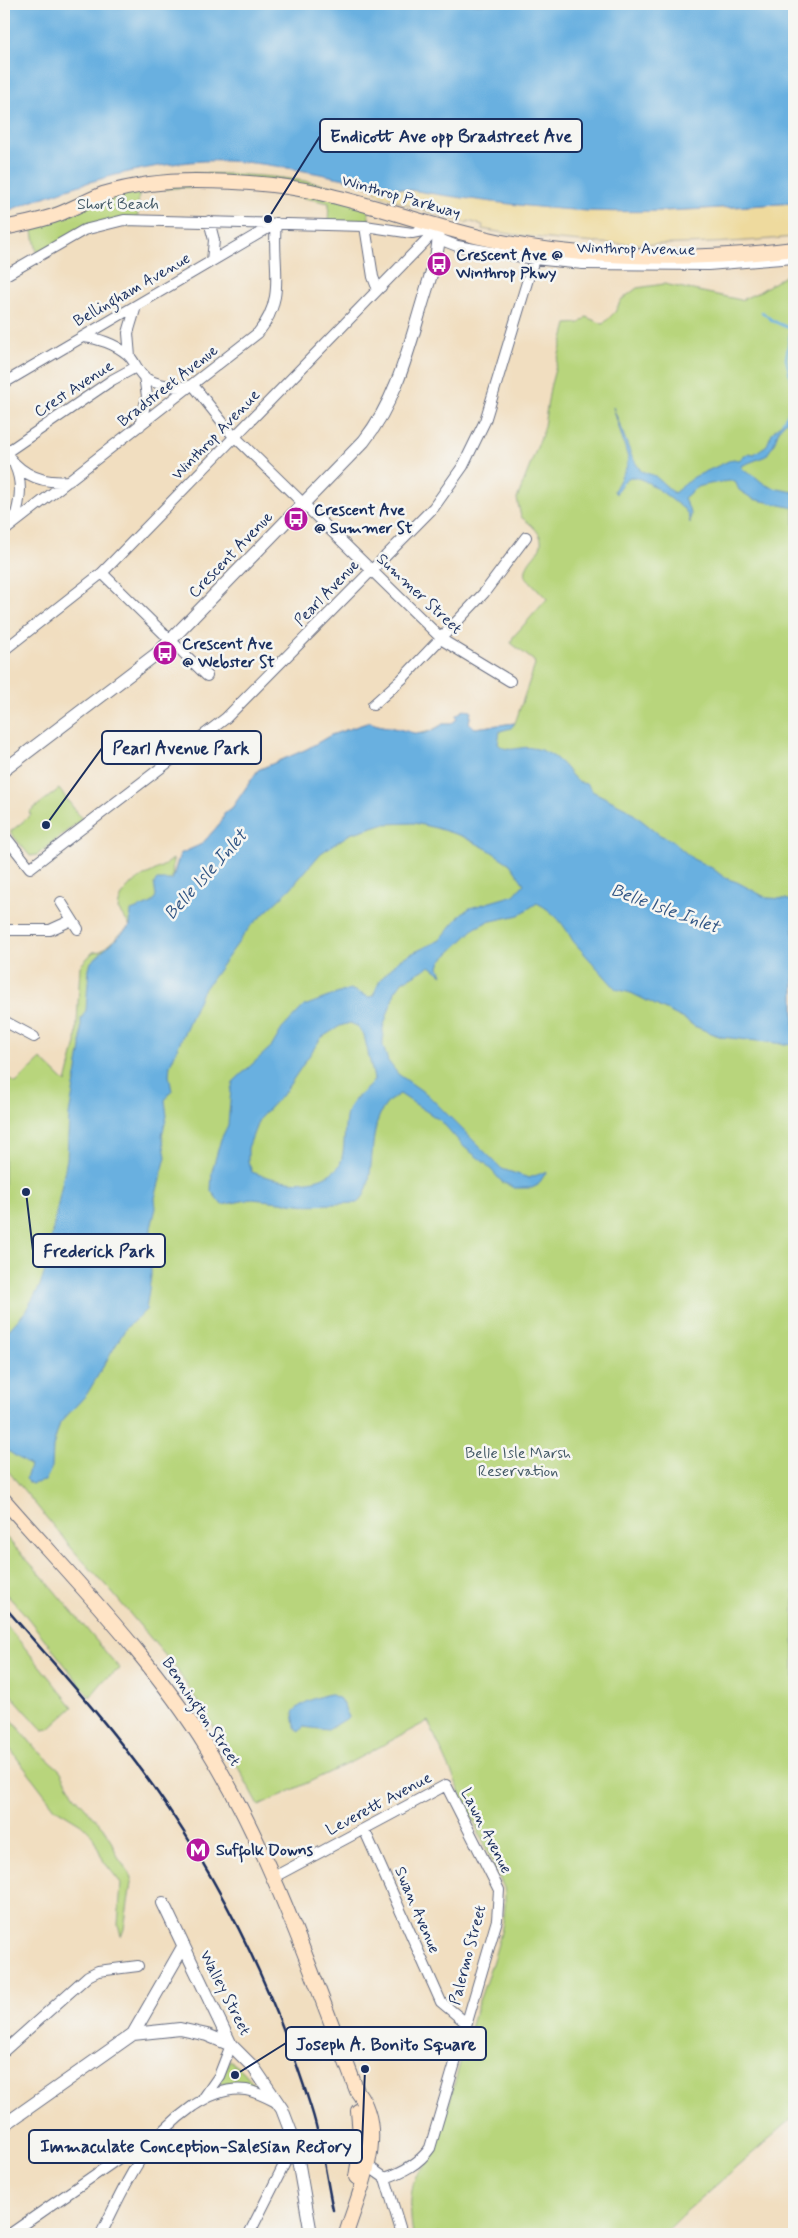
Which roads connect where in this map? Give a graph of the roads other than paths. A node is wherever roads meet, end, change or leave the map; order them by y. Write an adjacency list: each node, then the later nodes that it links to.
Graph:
1 (209, 221): 2 (street); 9 (street); 10 (street)
2 (276, 224): 3 (street); 9 (street, Bellingham Avenue); 18 (street, Bradstreet Avenue)
3 (365, 226): 5 (street); 11 (street)
4 (4, 228): 5 (main road, Winthrop Parkway)
5 (439, 233): 6 (main road, Winthrop Parkway); 8 (street, Winthrop Avenue); 11 (street, Winthrop Avenue); 24 (street, Crescent Avenue)
6 (794, 249)
7 (794, 258): 8 (street, Winthrop Avenue)
8 (534, 259): 28 (street, Pearl Avenue)
9 (212, 261): 12 (street, Bellingham Avenue)
10 (4, 276)
11 (381, 287): 20 (street, Winthrop Avenue)
12 (136, 306): 13 (street, Bellingham Avenue); 14 (street)
13 (83, 336): 14 (street); 17 (street, Bellingham Avenue)
14 (130, 357): 15 (street)
15 (136, 367): 16 (street); 21 (street, Crest Avenue)
16 (144, 376): 18 (street); 19 (street)
17 (4, 383)
18 (193, 386): 19 (street, Bradstreet Avenue); 20 (street, Summer Street)
19 (140, 426): 23 (street, Bradstreet Avenue)
20 (235, 437): 24 (street, Summer Street); 29 (street, Winthrop Avenue)
21 (4, 452): 22 (street)
22 (15, 465): 23 (street); 25 (street)
23 (69, 481): 25 (street, Bradstreet Avenue)
24 (304, 504): 28 (street, Summer Street); 31 (street, Crescent Avenue)
25 (13, 524): 26 (street, Bradstreet Avenue)
26 (4, 531)
27 (526, 537): 30 (street)
28 (371, 569): 30 (street, Summer Street); 37 (street, Pearl Avenue)
29 (102, 573): 31 (street); 32 (street, Winthrop Avenue)
30 (441, 638): 34 (street, Summer Street); 35 (street)
31 (170, 640): 33 (street); 36 (street, Crescent Avenue)
32 (4, 650)
33 (207, 676)
34 (510, 681)
35 (373, 705)
36 (4, 770)
37 (4, 835)
38 (61, 902): 39 (street)
39 (72, 920): 40 (street); 41 (street)
40 (78, 929)
41 (4, 930)
42 (4, 1020): 43 (street)
43 (34, 1037)
44 (4, 1500): 47 (main road, Bennington Street)
45 (446, 1785): 46 (street, Leverett Avenue); 48 (street, Lawn Avenue)
46 (364, 1829): 47 (street, Leverett Avenue); 52 (street, Swan Avenue)
47 (272, 1878): 61 (main road, Bennington Street)
48 (499, 1890): 52 (street, Palermo Street)
49 (163, 1903): 50 (street, Walley Street)
50 (183, 1947): 53 (street); 54 (street, Walley Street)
51 (138, 1966): 55 (street)
52 (465, 2022): 62 (street, Palermo Street)
53 (133, 2034): 54 (street); 58 (street)
54 (231, 2045): 56 (street); 57 (street, Walley Street)
55 (4, 2050)
56 (202, 2100): 57 (street); 59 (street)
57 (279, 2103): 60 (street, Walley Street)
58 (4, 2125)
59 (157, 2136): 63 (street); 64 (street)
60 (295, 2143): 65 (street); 66 (street, Walley Street)
61 (364, 2165): 62 (street); 67 (main road, Bennington Street); 68 (main road, Bennington Street)
62 (385, 2178): 69 (street)
63 (10, 2234)
64 (101, 2234)
65 (249, 2234)
66 (311, 2234)
67 (337, 2234)
68 (346, 2234)
69 (402, 2234)

